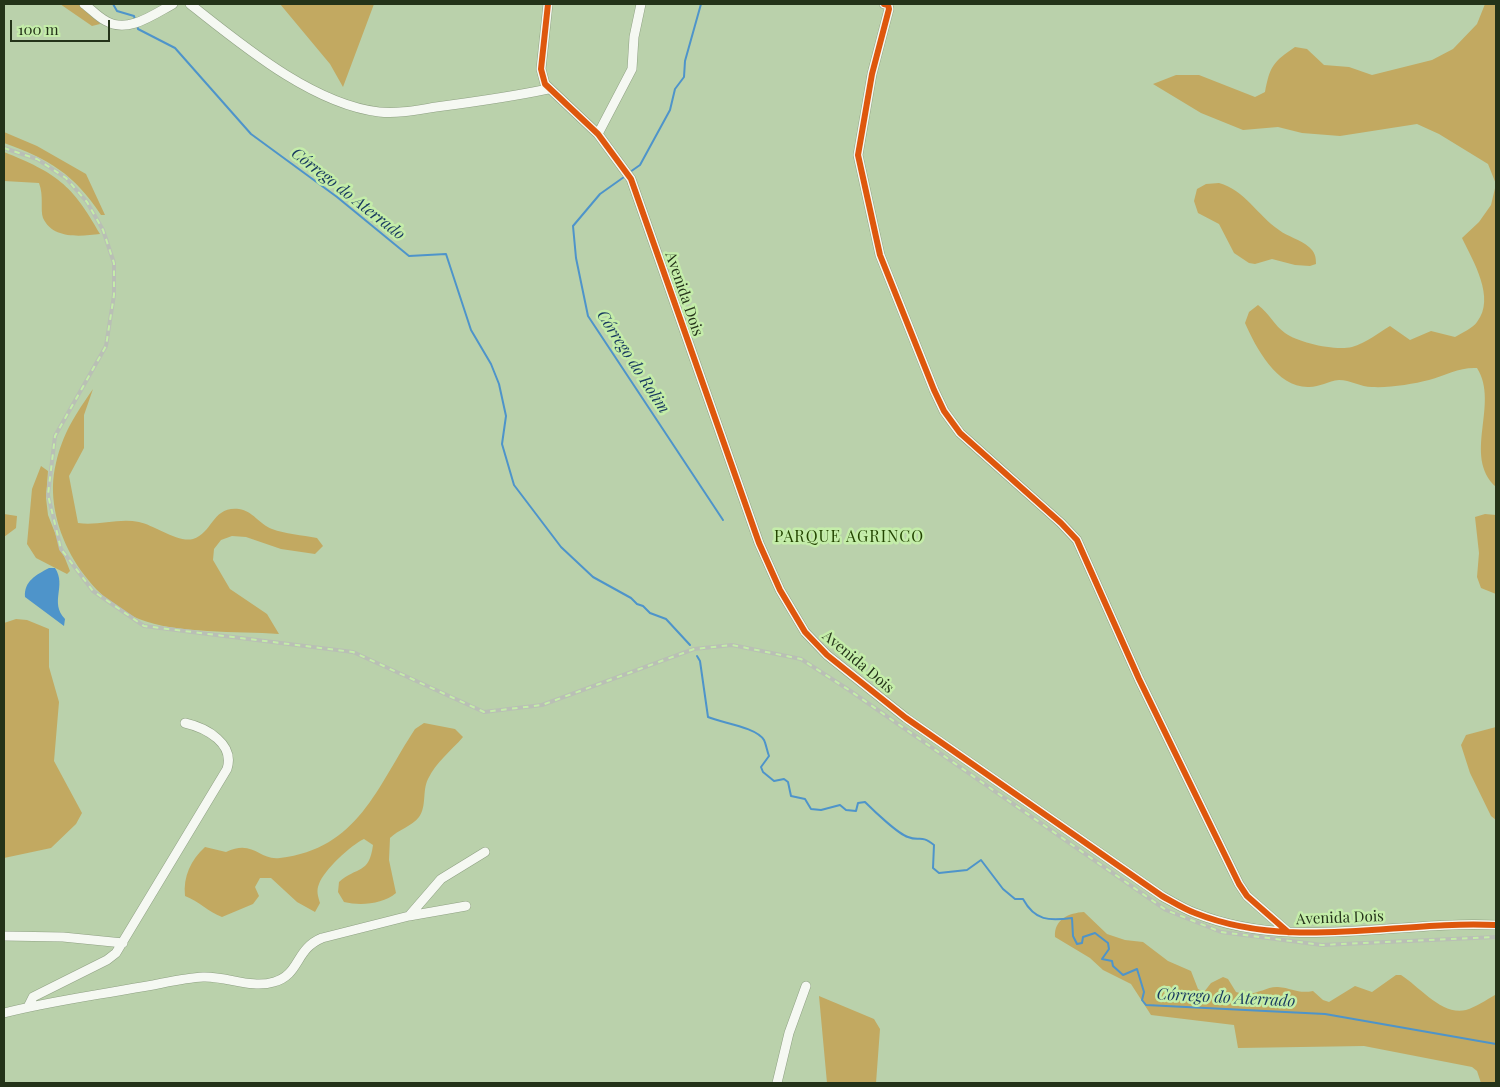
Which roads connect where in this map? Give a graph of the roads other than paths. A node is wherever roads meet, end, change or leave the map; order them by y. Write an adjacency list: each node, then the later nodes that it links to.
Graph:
1 (84, 4): 2 (street)
2 (173, 4)
3 (190, 4): 7 (street)
4 (548, 4): 7 (street)
5 (641, 4): 8 (street)
6 (884, 4): 14 (street)
7 (548, 89): 8 (street, Avenida Dois)
8 (598, 134): 14 (street, Avenida Dois)
9 (186, 723): 16 (street)
10 (485, 852): 12 (street)
11 (466, 906): 12 (street)
12 (409, 916): 18 (street)
13 (1496, 925): 14 (street, Avenida Dois)
14 (1288, 932)
15 (4, 936): 16 (street)
16 (123, 943): 18 (street)
17 (806, 986): 20 (street)
18 (28, 1006): 19 (street)
19 (4, 1013)
20 (777, 1083)

